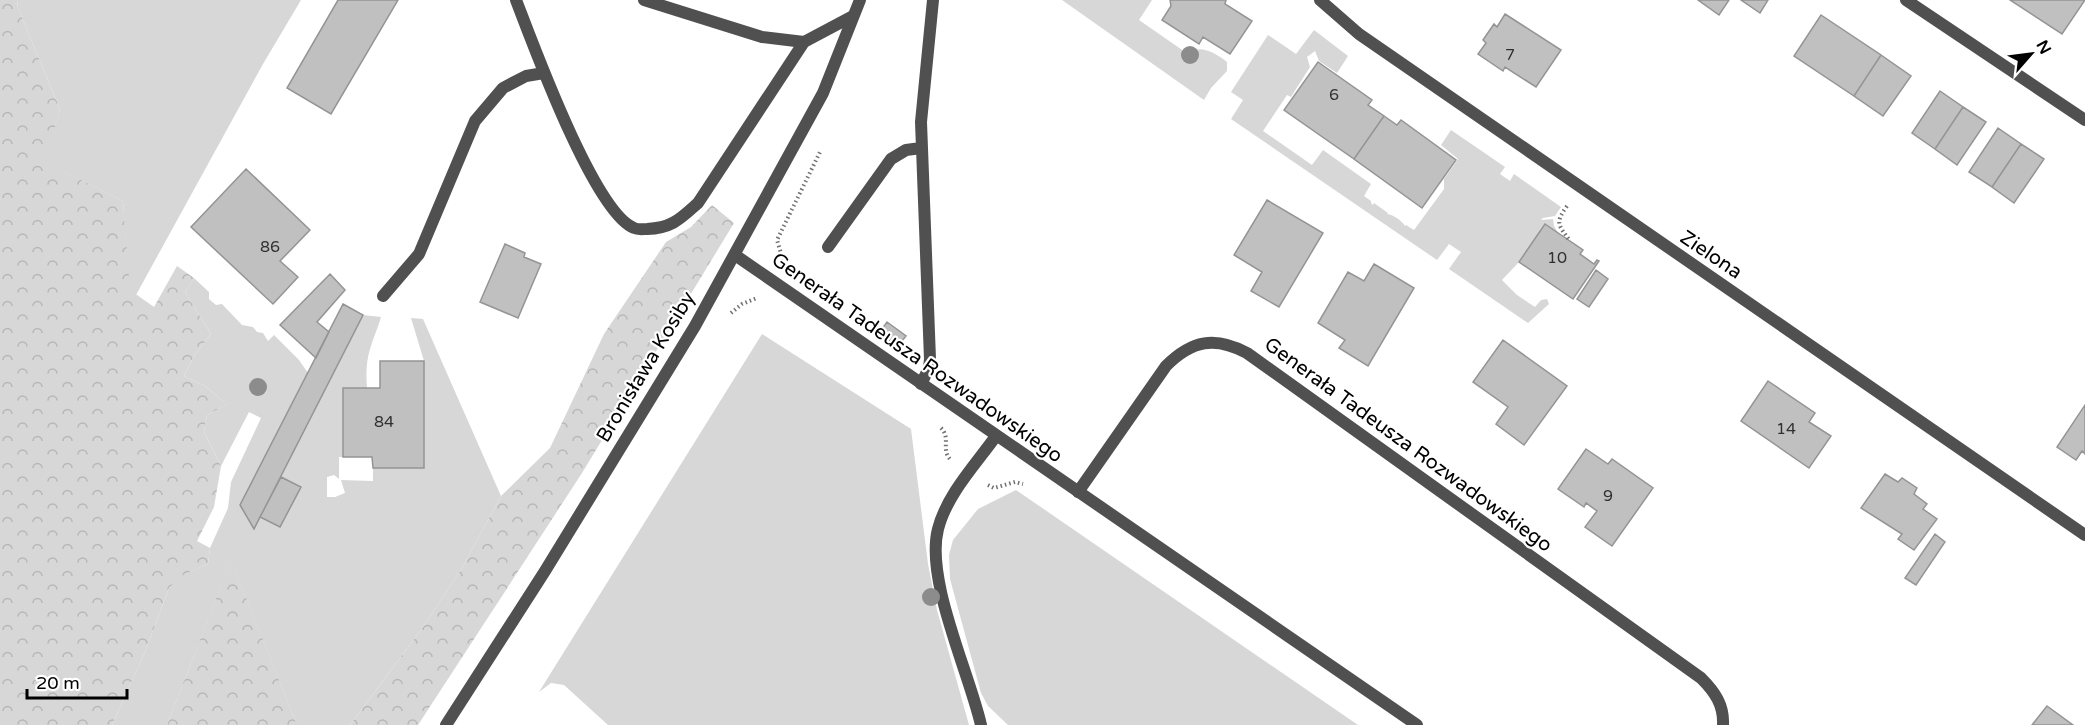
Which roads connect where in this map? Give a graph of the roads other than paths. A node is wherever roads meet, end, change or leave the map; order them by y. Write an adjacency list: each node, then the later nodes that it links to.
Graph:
1 (516, 0): 9 (street)
2 (644, 0): 8 (street)
3 (860, 0): 7 (street, Bronisława Kosiby)
4 (933, 0): 11 (street)
5 (1320, 0): 18 (street, Zielona)
6 (1906, 0): 10 (street)
7 (853, 16): 8 (street); 13 (street, Bronisława Kosiby)
8 (804, 42): 9 (street)
9 (544, 73): 14 (street)
10 (2085, 120)
11 (921, 148): 12 (street); 15 (street)
12 (828, 247)
13 (735, 255): 15 (street, Generała Tadeusza Rozwadowskiego); 19 (street, Bronisława Kosiby)
14 (383, 296)
15 (921, 384): 16 (street, Generała Tadeusza Rozwadowskiego)
16 (996, 436): 17 (street, Generała Tadeusza Rozwadowskiego); 20 (street)
17 (1078, 492): 21 (street, Generała Tadeusza Rozwadowskiego); 22 (street, Generała Tadeusza Rozwadowskiego)
18 (2085, 535)
19 (446, 725)
20 (981, 725)
21 (1417, 725)
22 (1724, 725)

